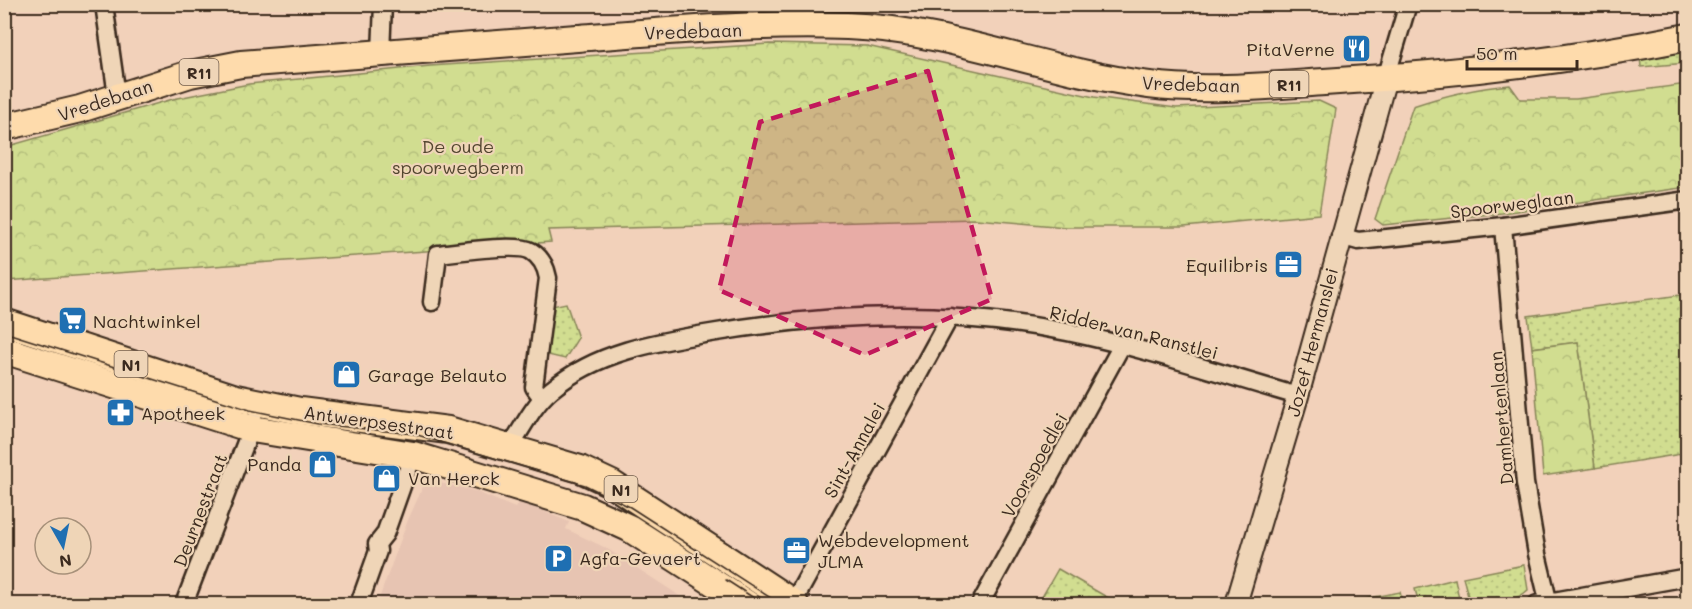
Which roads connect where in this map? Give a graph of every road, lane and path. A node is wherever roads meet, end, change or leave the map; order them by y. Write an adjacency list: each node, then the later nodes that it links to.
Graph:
1 (104, 4): 7 (street)
2 (383, 4): 5 (street)
3 (1408, 4): 6 (street)
4 (1688, 37): 6 (main road, R11)
5 (381, 53): 6 (main road, Vredebaan / R11); 7 (main road, Vredebaan / R11)
6 (1386, 78): 11 (street, Jozef Hermanslei)
7 (117, 96): 8 (main road, Vredebaan / R11)
8 (4, 127)
9 (1688, 200): 10 (street, Spoorweglaan)
10 (1503, 226): 11 (street, Spoorweglaan); 31 (street, Damhertenlaan)
11 (1340, 236): 17 (street, Jozef Hermanslei)
12 (432, 302): 18 (street)
13 (950, 317): 15 (street, Ridder van Ranstlei); 18 (street, Ridder van Ranstlei); 28 (street, Sint-Annalei)
14 (4, 322): 19 (main road, Antwerpsestraat / N1)
15 (1122, 345): 17 (street, Ridder van Ranstlei); 29 (street, Voorspoedlei)
16 (4, 350): 20 (main road, Antwerpsestraat / N1)
17 (1298, 396): 30 (street, Jozef Hermanslei)
18 (542, 398): 21 (street, Ridder van Ranstlei)
19 (259, 403): 20 (street, Deurnestraat); 21 (main road, Antwerpsestraat / N1)
20 (252, 429): 22 (main road, Antwerpsestraat / N1); 25 (street, Deurnestraat)
21 (509, 448): 28 (main road, Antwerpsestraat / N1)
22 (413, 455): 26 (street); 27 (main road, Antwerpsestraat / N1)
23 (1688, 577): 24 (street)
24 (1594, 600): 31 (street)
25 (184, 604)
26 (359, 604)
27 (747, 604)
28 (794, 604)
29 (980, 604)
30 (1236, 604)
31 (1545, 604)

